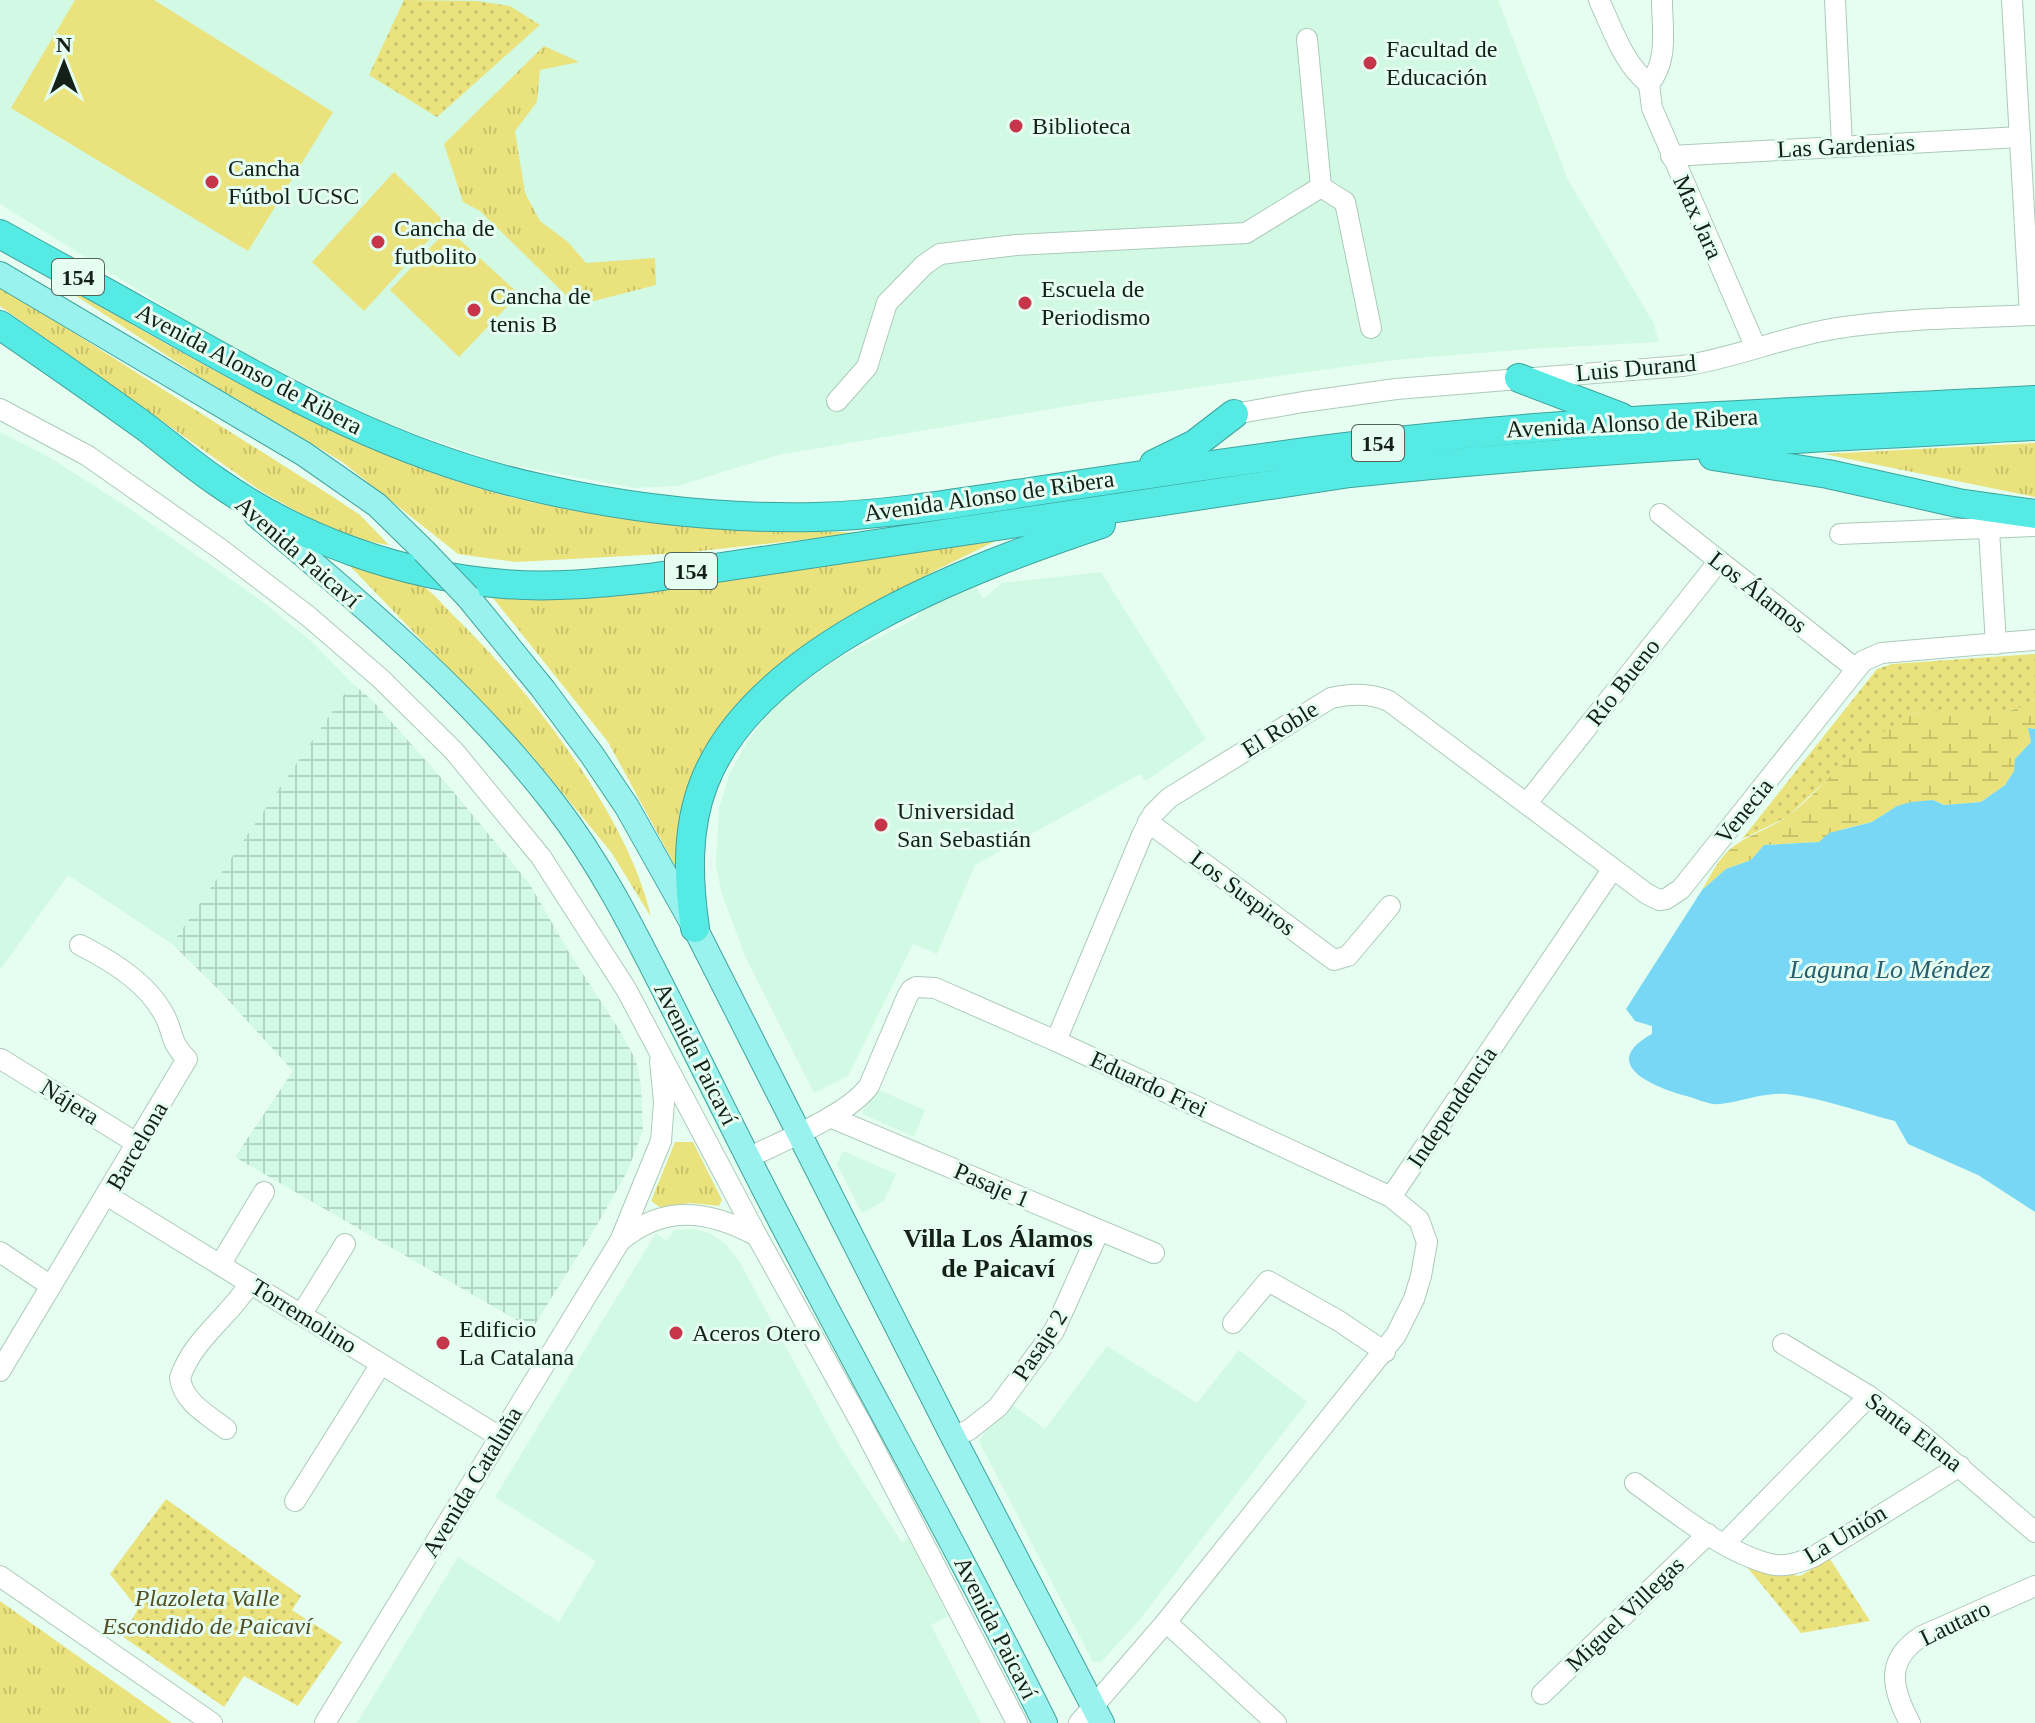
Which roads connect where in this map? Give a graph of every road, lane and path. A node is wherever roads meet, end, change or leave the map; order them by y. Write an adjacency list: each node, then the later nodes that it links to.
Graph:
1 (1599, 0): 6 (street, Max Jara)
2 (1662, 0): 6 (street)
3 (1835, 0): 8 (street)
4 (2012, 0): 7 (street)
5 (1307, 39): 10 (street)
6 (1649, 84): 9 (street, Max Jara)
7 (2020, 137): 8 (street, Las Gardenias); 13 (street)
8 (1842, 146): 9 (street, Las Gardenias)
9 (1671, 156): 16 (street, Max Jara)
10 (1321, 187): 15 (street); 19 (street)
11 (0, 234): 24 (highway, Avenida Alonso de Ribera / 154)
12 (0, 274): 40 (main road, Avenida Paicaví, bridge)
13 (2032, 315): 16 (street, Luis Durand)
14 (0, 325): 25 (highway, 154)
15 (1371, 328)
16 (1756, 348): 17 (street, Luis Durand)
17 (1519, 378): 21 (street, Luis Durand); 23 (highway)
18 (2035, 400): 23 (highway, Avenida Alonso de Ribera / 154)
19 (837, 401)
20 (0, 409): 43 (street, Avenida Paicaví)
21 (1234, 414): 24 (highway)
22 (2035, 426): 23 (highway, Avenida Alonso de Ribera / 154)
23 (1637, 435): 24 (highway, Avenida Alonso de Ribera / 154); 26 (highway, Avenida Alonso de Ribera / 154); 28 (highway)
24 (1116, 479)
25 (218, 482): 26 (highway, Avenida Alonso de Ribera / 154); 48 (main road, Avenida Paicaví)
26 (1182, 498): 40 (highway)
27 (1660, 514): 32 (street, Los Álamos)
28 (2035, 514)
29 (2035, 526): 30 (street)
30 (1989, 530): 31 (street); 34 (street)
31 (1840, 534)
32 (1719, 561): 35 (street, Los Álamos); 36 (street, Río Bueno)
33 (2035, 640): 34 (street)
34 (1996, 644): 35 (street)
35 (1856, 669): 38 (street, Venecia)
36 (1527, 803): 37 (street, El Roble); 38 (street, El Roble)
37 (1148, 822): 39 (street, Los Suspiros); 42 (street, El Roble)
38 (1612, 870): 51 (street, Independencia)
39 (1390, 906)
40 (695, 928): 46 (main road, Avenida Paicaví)
41 (80, 945): 47 (street, Barcelona)
42 (1056, 1041): 45 (street, Eduardo Frei); 51 (street, Eduardo Frei)
43 (657, 1045): 53 (street, Avenida Paicaví); 54 (street, Avenida Cataluña)
44 (1, 1059): 47 (street, Nájera)
45 (830, 1117): 46 (street); 52 (street, Pasaje 1)
46 (799, 1133): 48 (street); 70 (main road, Avenida Paicaví)
47 (138, 1144): 50 (street, Barcelona)
48 (748, 1158): 84 (main road, Avenida Paicaví)
49 (264, 1192): 58 (street)
50 (108, 1196): 58 (street, Torremolino); 60 (street, Barcelona)
51 (1391, 1197): 64 (street)
52 (1099, 1231): 57 (street, Pasaje 1); 70 (street, Pasaje 2)
53 (757, 1236): 54 (street, Avenida Cataluña); 83 (street, Avenida Paicaví)
54 (620, 1241): 69 (street, Avenida Cataluña)
55 (345, 1244): 61 (street)
56 (0, 1252): 60 (street)
57 (1154, 1253)
58 (220, 1265): 59 (street, Torremolino)
59 (250, 1283): 61 (street, Torremolino); 68 (street)
60 (51, 1286): 66 (street, Barcelona)
61 (301, 1315): 65 (street, Torremolino)
62 (1233, 1323): 64 (street)
63 (1783, 1344): 67 (street, Santa Elena)
64 (1385, 1352): 78 (street)
65 (381, 1364): 69 (street, Torremolino); 73 (street)
66 (0, 1371)
67 (1869, 1396): 71 (street, Santa Elena); 75 (street, Miguel Villegas)
68 (226, 1429)
69 (500, 1437): 82 (street, Avenida Cataluña)
70 (953, 1437): 80 (main road, Avenida Paicaví)
71 (1960, 1466): 74 (street, Santa Elena); 75 (street, La Unión)
72 (1635, 1483): 75 (street)
73 (295, 1501)
74 (2035, 1532)
75 (1716, 1539): 79 (street, Miguel Villegas)
76 (0, 1576): 81 (street)
77 (2035, 1586): 86 (street, Lautaro)
78 (1166, 1622): 80 (street); 85 (street)
79 (1542, 1694)
80 (1092, 1718)
81 (212, 1723)
82 (325, 1723)
83 (1017, 1723)
84 (1045, 1723)
85 (1276, 1723)
86 (1910, 1723)

